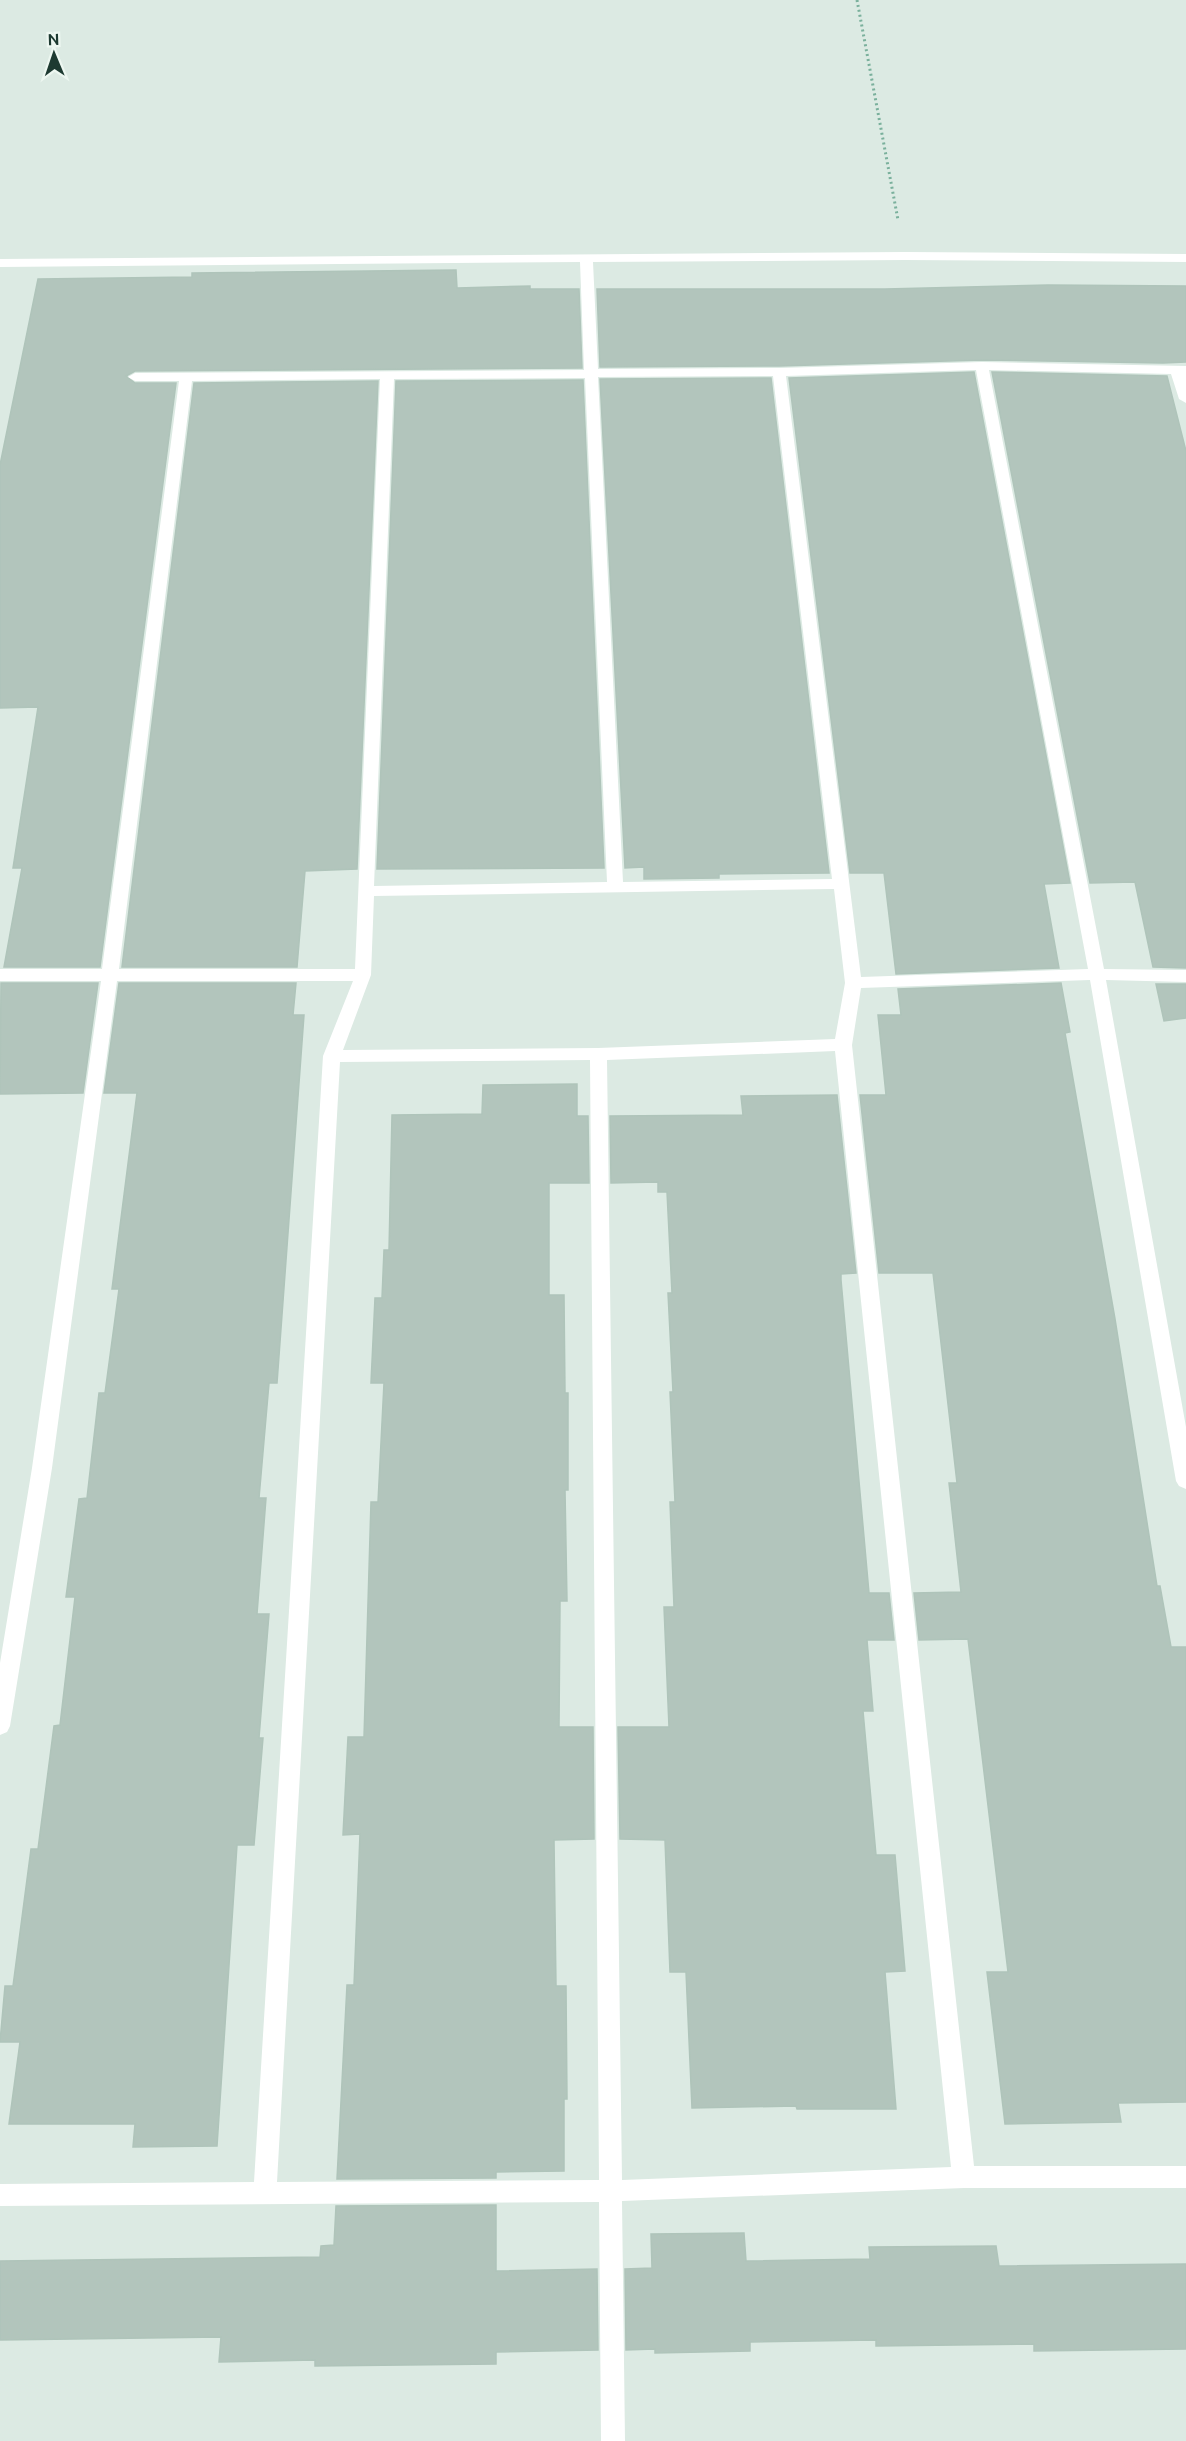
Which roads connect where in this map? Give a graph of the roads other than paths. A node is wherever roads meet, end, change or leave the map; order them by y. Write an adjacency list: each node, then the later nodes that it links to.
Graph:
1 (1186, 258): 2 (street)
2 (586, 259): 3 (street); 6 (street)
3 (0, 263)
4 (982, 366): 5 (street); 7 (street); 16 (street)
5 (1181, 370): 11 (street)
6 (591, 372): 7 (street); 8 (street); 13 (street)
7 (779, 372): 12 (street)
8 (387, 375): 10 (street); 14 (street)
9 (135, 377): 10 (street)
10 (186, 377): 15 (street)
11 (1186, 399)
12 (841, 884): 13 (street); 20 (street)
13 (615, 887): 14 (street)
14 (366, 891): 18 (street)
15 (110, 974): 17 (street); 18 (street); 25 (street)
16 (1097, 974): 19 (street); 20 (street); 24 (street)
17 (0, 975)
18 (363, 975): 23 (street)
19 (1186, 976)
20 (853, 983): 21 (street)
21 (843, 1046): 22 (street); 26 (street)
22 (598, 1054): 23 (street); 28 (street)
23 (332, 1056): 30 (street)
24 (1186, 1481)
25 (0, 1726)
26 (964, 2177): 27 (street); 28 (street)
27 (1186, 2177)
28 (612, 2191): 30 (street); 31 (street)
29 (0, 2195): 30 (street)
30 (265, 2195)
31 (613, 2441)

